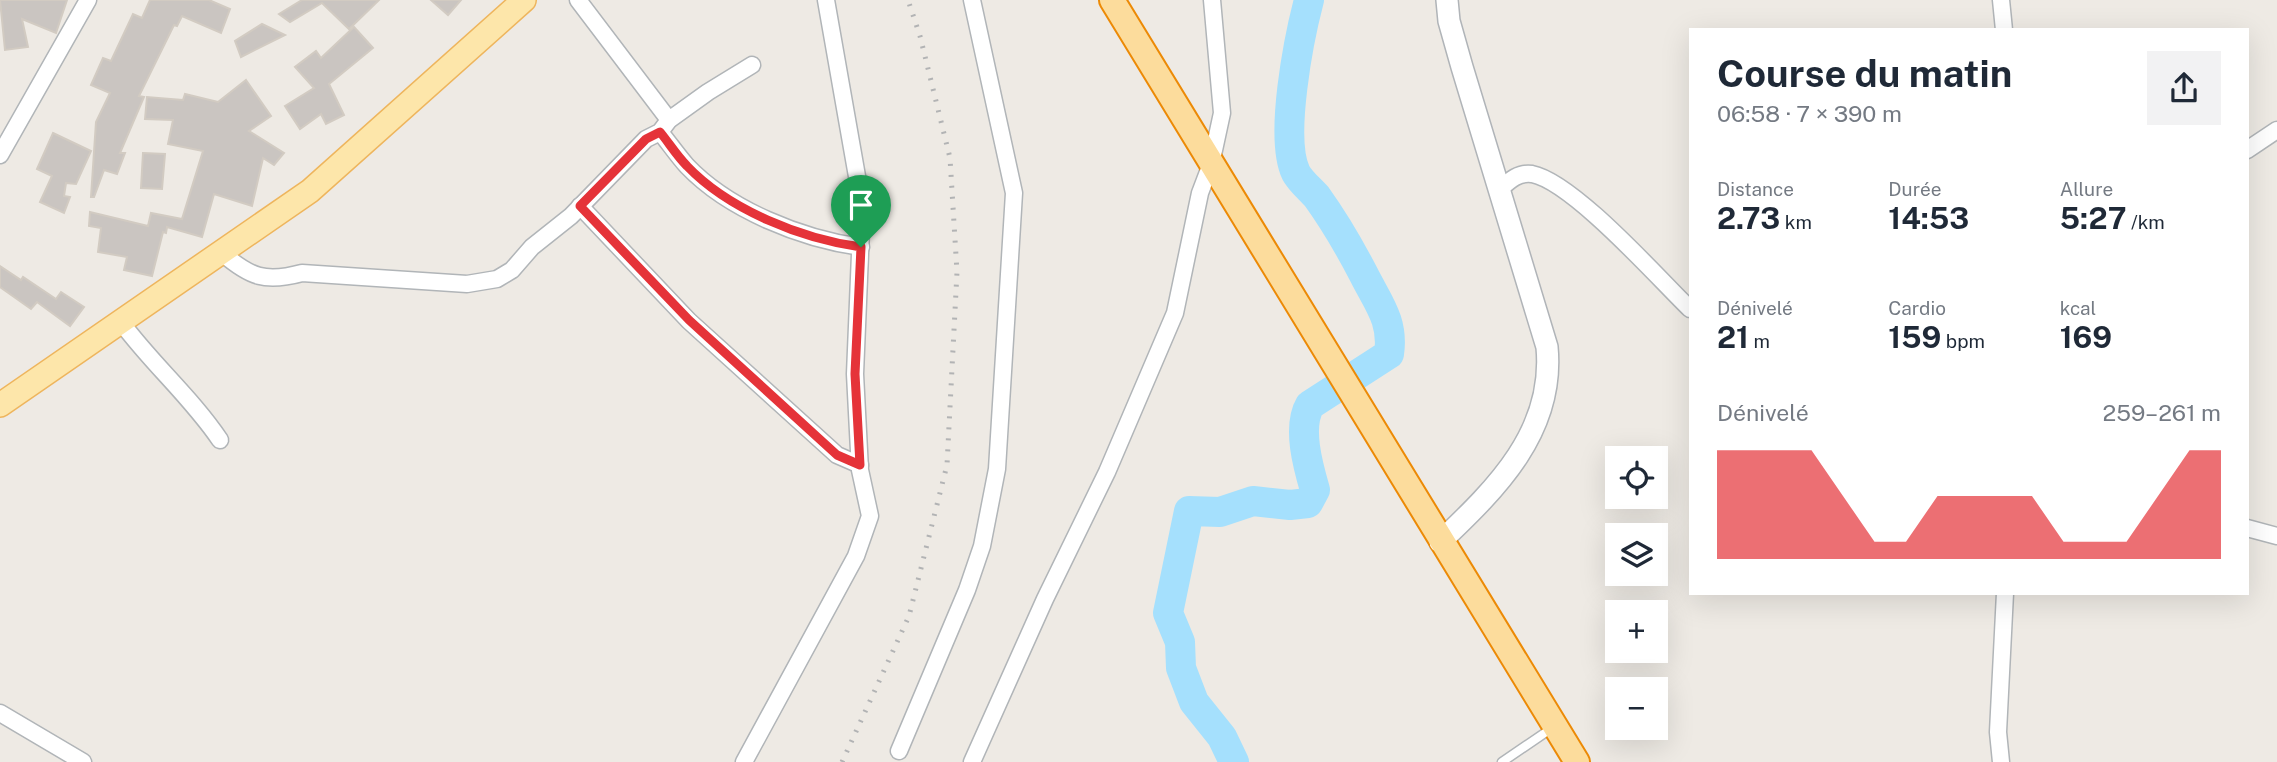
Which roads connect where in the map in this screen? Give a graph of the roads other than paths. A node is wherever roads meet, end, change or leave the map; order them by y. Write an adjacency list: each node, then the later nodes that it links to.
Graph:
1 (88, 0): 15 (street)
2 (524, 0): 20 (main road)
3 (578, 0): 12 (street)
4 (826, 0): 19 (street)
5 (972, 0): 32 (street)
6 (1112, 0): 16 (highway)
7 (1212, 0): 16 (street)
8 (1447, 0): 17 (main road)
9 (2001, 0): 10 (street)
10 (2004, 28)
11 (752, 65): 12 (street)
12 (665, 126): 18 (street); 19 (street)
13 (2277, 130): 14 (street)
14 (2249, 149)
15 (0, 155)
16 (1211, 164): 28 (highway); 35 (street)
17 (1499, 190): 21 (street); 28 (main road)
18 (580, 206): 20 (street); 25 (street)
19 (861, 247): 25 (street)
20 (222, 253): 22 (main road)
21 (1689, 308)
22 (121, 322): 23 (main road); 24 (street)
23 (0, 405)
24 (220, 440)
25 (860, 465): 34 (street)
26 (2249, 529): 27 (street)
27 (2277, 536)
28 (1440, 542): 31 (highway)
29 (2005, 595): 38 (street)
30 (0, 713): 33 (street)
31 (1555, 726): 36 (lane); 37 (highway)
32 (899, 751)
33 (83, 762)
34 (744, 762)
35 (972, 762)
36 (1502, 762)
37 (1577, 762)
38 (2001, 762)

